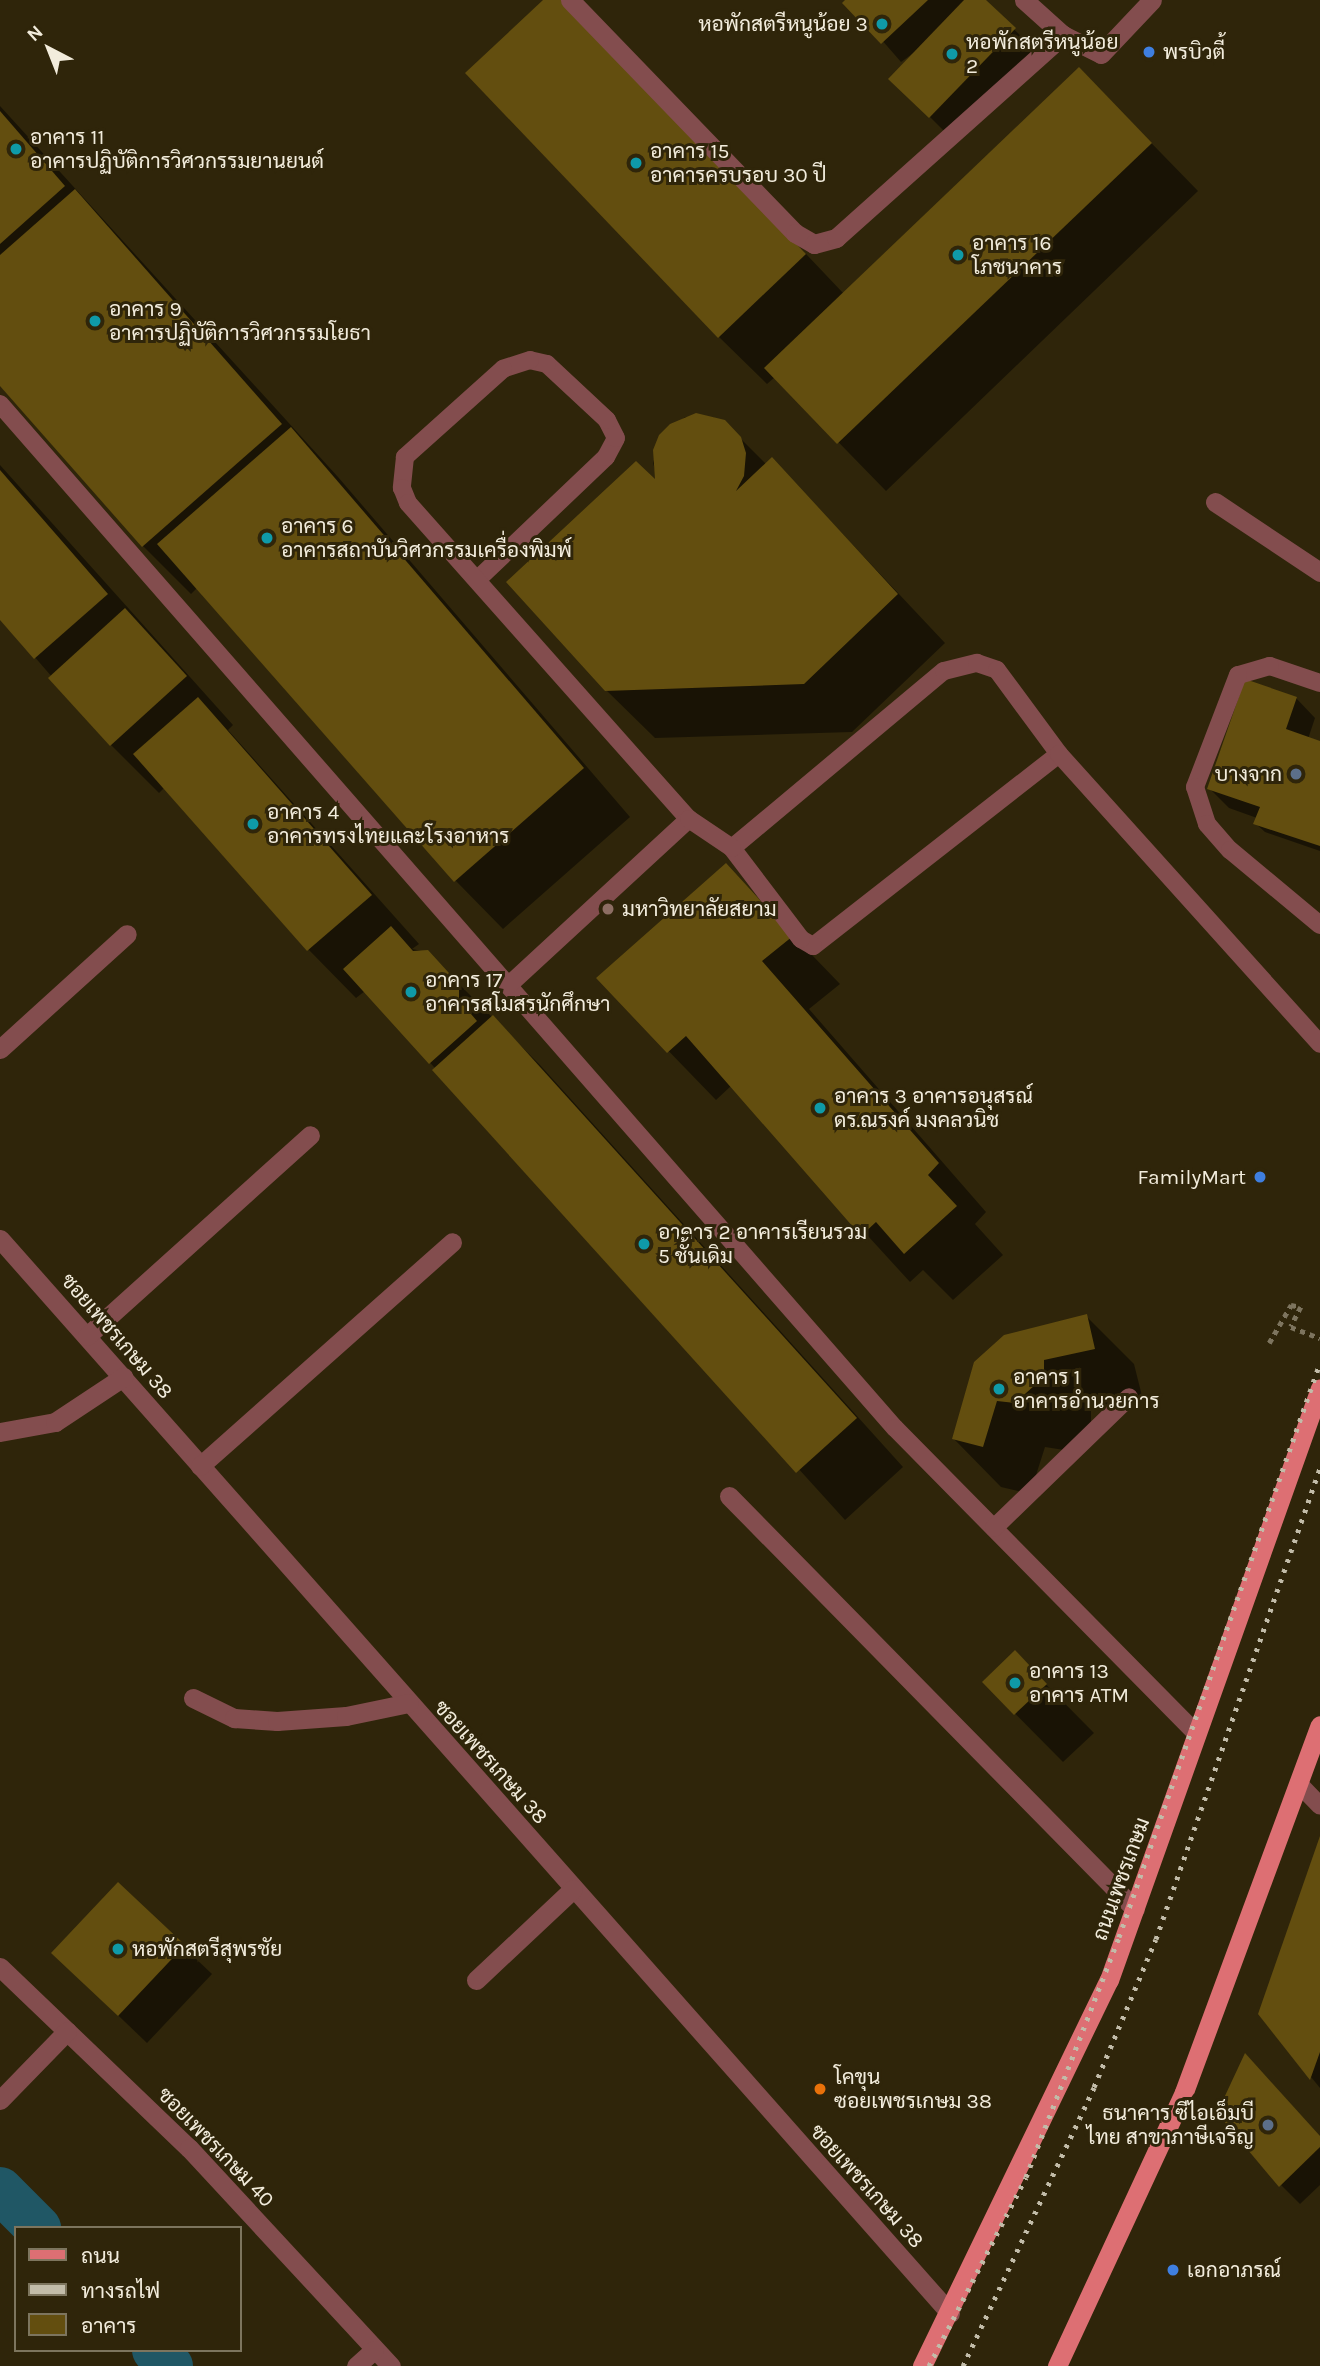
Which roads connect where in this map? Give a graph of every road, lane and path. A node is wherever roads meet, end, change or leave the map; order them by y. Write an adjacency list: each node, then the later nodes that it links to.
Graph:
1 (570, 0): 4 (street)
2 (1024, 0): 4 (street)
3 (1152, 0): 4 (street)
4 (1063, 35)
5 (0, 404): 15 (lane)
6 (1215, 502): 7 (street)
7 (1320, 572)
8 (479, 578): 8 (lane); 11 (lane)
9 (1320, 683): 13 (lane)
10 (1059, 754): 12 (lane); 12 (lane); 16 (lane)
11 (689, 819): 12 (lane); 15 (lane)
12 (732, 848)
13 (1320, 925)
14 (127, 934): 17 (street)
15 (509, 985): 30 (lane)
16 (1320, 1044)
17 (0, 1049)
18 (310, 1135): 21 (street)
19 (0, 1239): 21 (street, ซอยเพชรเกษม 38)
20 (452, 1242): 28 (street)
21 (87, 1336): 24 (street, ซอยเพชรเกษม 38)
22 (1320, 1338): 23 (path)
23 (1269, 1343)
24 (123, 1377): 27 (street); 28 (street, ซอยเพชรเกษม 38)
25 (1320, 1388): 34 (main road, ถนนเพชรเกษม)
26 (1129, 1398): 30 (lane)
27 (0, 1432)
28 (200, 1466): 32 (street, ซอยเพชรเกษม 38)
29 (729, 1496): 38 (street)
30 (994, 1528): 34 (lane)
31 (193, 1698): 32 (street)
32 (409, 1703): 37 (street, ซอยเพชรเกษม 38)
33 (1320, 1726): 35 (main road)
34 (1196, 1734): 38 (main road, ถนนเพชรเกษม)
35 (1299, 1784): 36 (lane); 48 (main road)
36 (1320, 1806)
37 (573, 1889): 40 (street); 43 (street, ซอยเพชรเกษม 38)
38 (1135, 1909): 43 (main road, ถนนเพชรเกษม)
39 (0, 1967): 41 (street, ซอยเพชรเกษม 40)
40 (476, 1980)
41 (67, 2031): 42 (street); 44 (street, ซอยเพชรเกษม 40)
42 (0, 2100)
43 (950, 2313): 47 (main road, ถนนเพชรเกษม)
44 (374, 2350): 45 (street); 46 (street, ซอยเพชรเกษม 40)
45 (356, 2366)
46 (391, 2366)
47 (922, 2366)
48 (1057, 2366)

